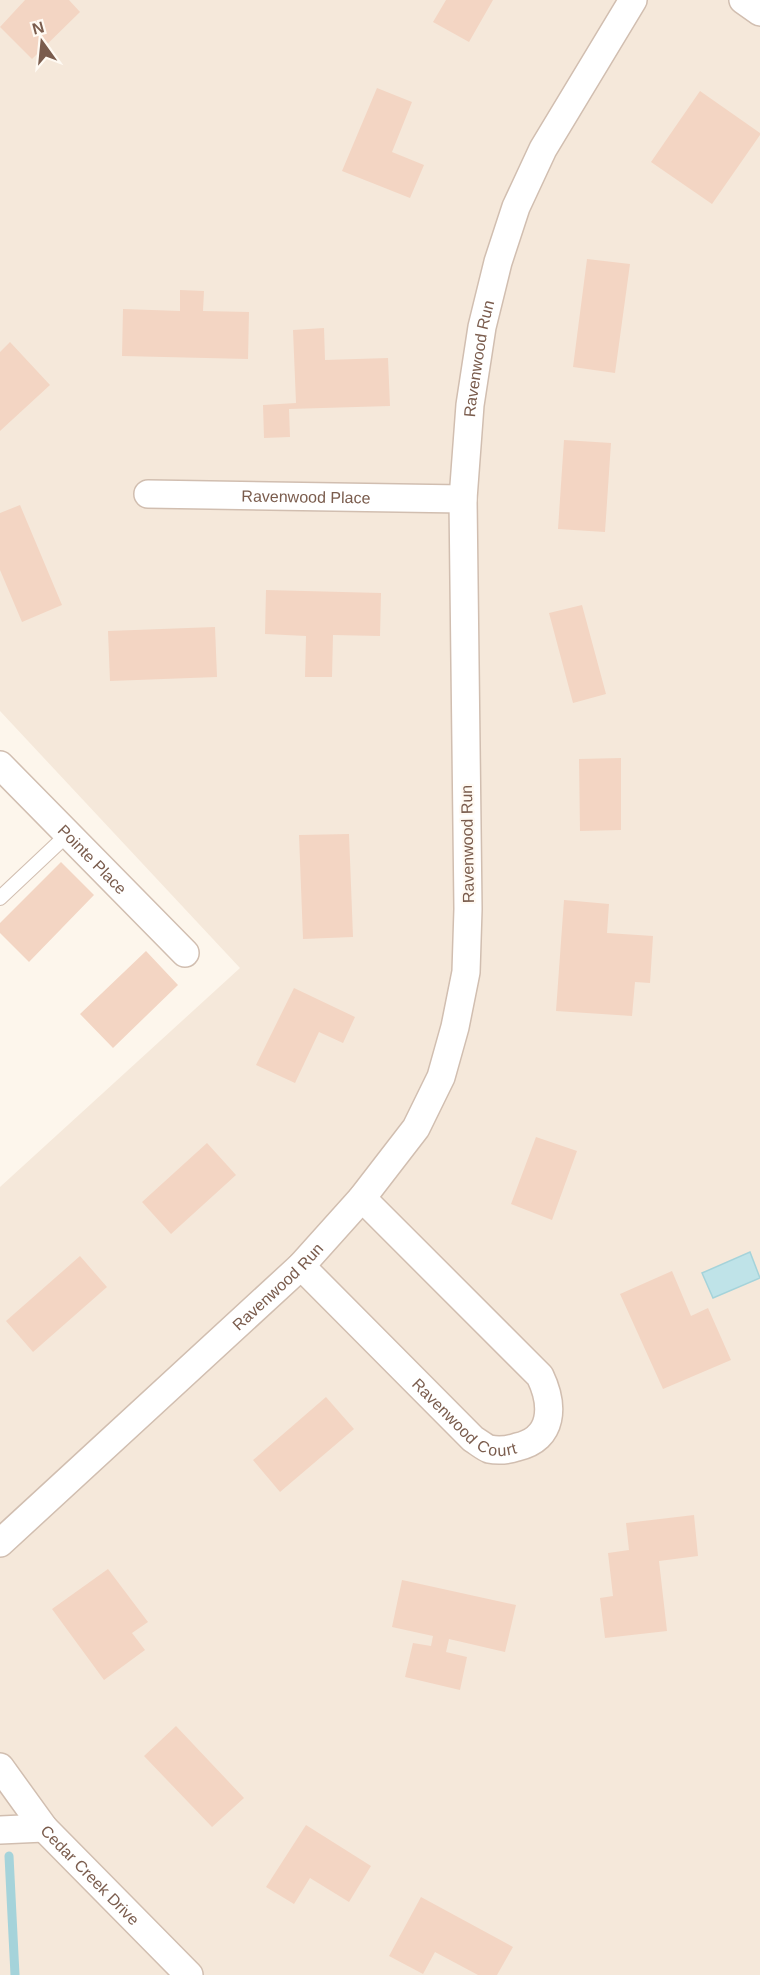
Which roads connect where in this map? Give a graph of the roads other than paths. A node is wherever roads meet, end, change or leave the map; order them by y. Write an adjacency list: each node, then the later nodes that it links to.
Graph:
1 (633, 0): 5 (street, Ravenwood Run)
2 (742, 0): 3 (street)
3 (760, 12)
4 (148, 494): 5 (street, Ravenwood Place)
5 (463, 499): 10 (street, Ravenwood Run)
6 (0, 765): 7 (street, Pointe Place)
7 (68, 834): 8 (lane); 9 (street, Pointe Place)
8 (0, 898)
9 (185, 953)
10 (362, 1198): 11 (street, Ravenwood Run); 11 (street, Ravenwood Court)
11 (301, 1266): 12 (street, Ravenwood Run)
12 (0, 1542)
13 (0, 1767): 14 (street, Cedar Creek Drive)
14 (44, 1828): 15 (street); 16 (street, Cedar Creek Drive)
15 (0, 1830)
16 (189, 1975)

